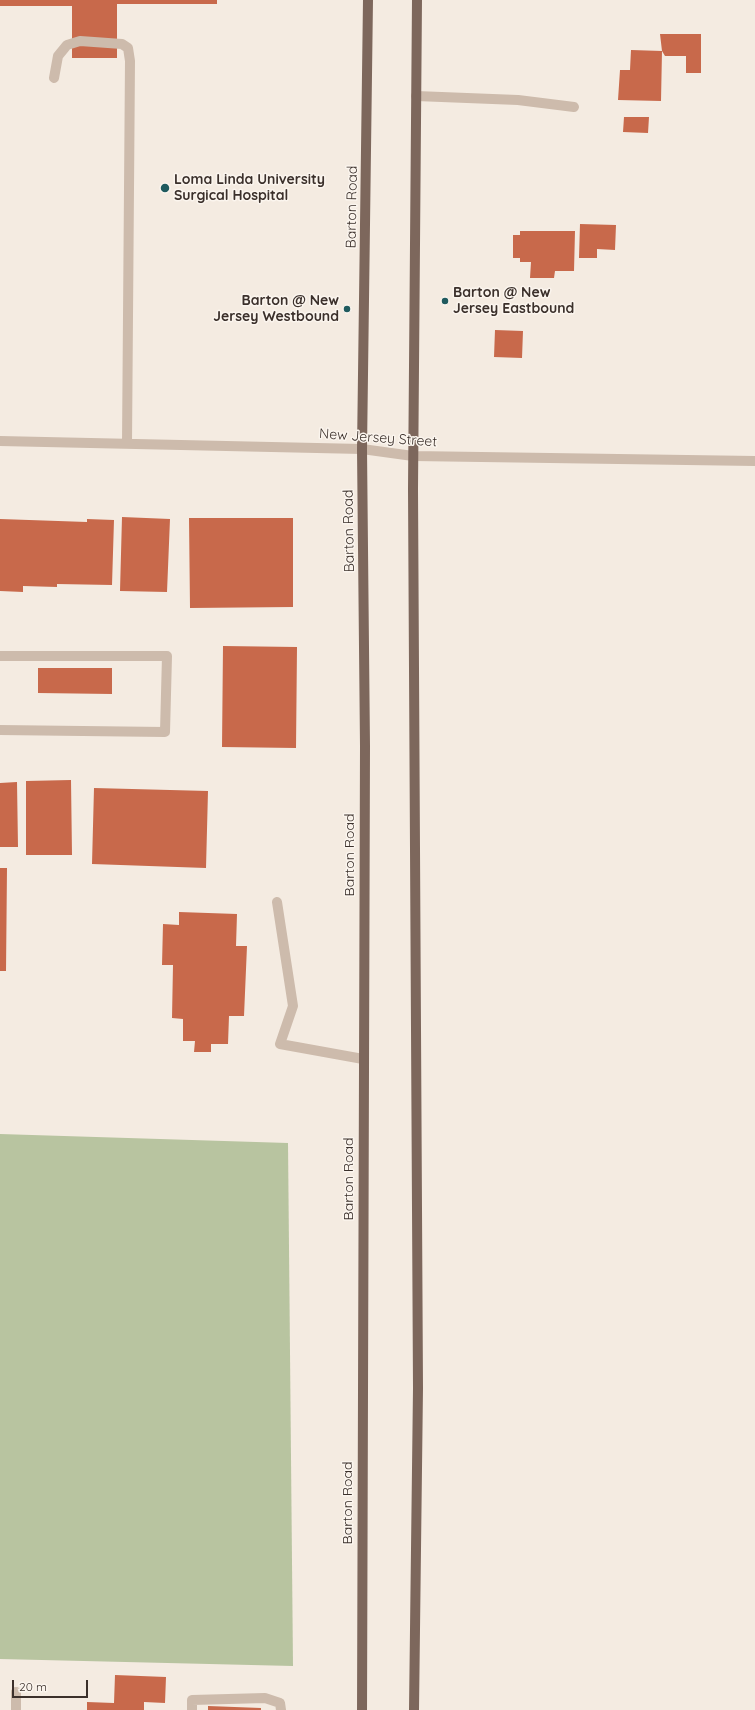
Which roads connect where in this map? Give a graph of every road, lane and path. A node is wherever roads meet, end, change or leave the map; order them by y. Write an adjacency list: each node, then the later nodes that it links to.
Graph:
1 (368, 0): 8 (main road, Barton Road)
2 (417, 0): 4 (main road)
3 (54, 78): 7 (street)
4 (416, 96): 5 (street); 9 (main road)
5 (574, 107)
6 (0, 441): 7 (street, New Jersey Street)
7 (127, 443): 8 (street, New Jersey Street)
8 (362, 449): 9 (street, New Jersey Street); 14 (main road, Barton Road)
9 (413, 456): 10 (street, New Jersey Street); 20 (main road)
10 (755, 461)
11 (0, 656): 12 (street)
12 (0, 730)
13 (277, 902): 14 (street)
14 (364, 1059): 19 (main road, Barton Road)
15 (16, 1692): 16 (street)
16 (16, 1710)
17 (192, 1710): 18 (street)
18 (281, 1710)
19 (362, 1710)
20 (414, 1710)

